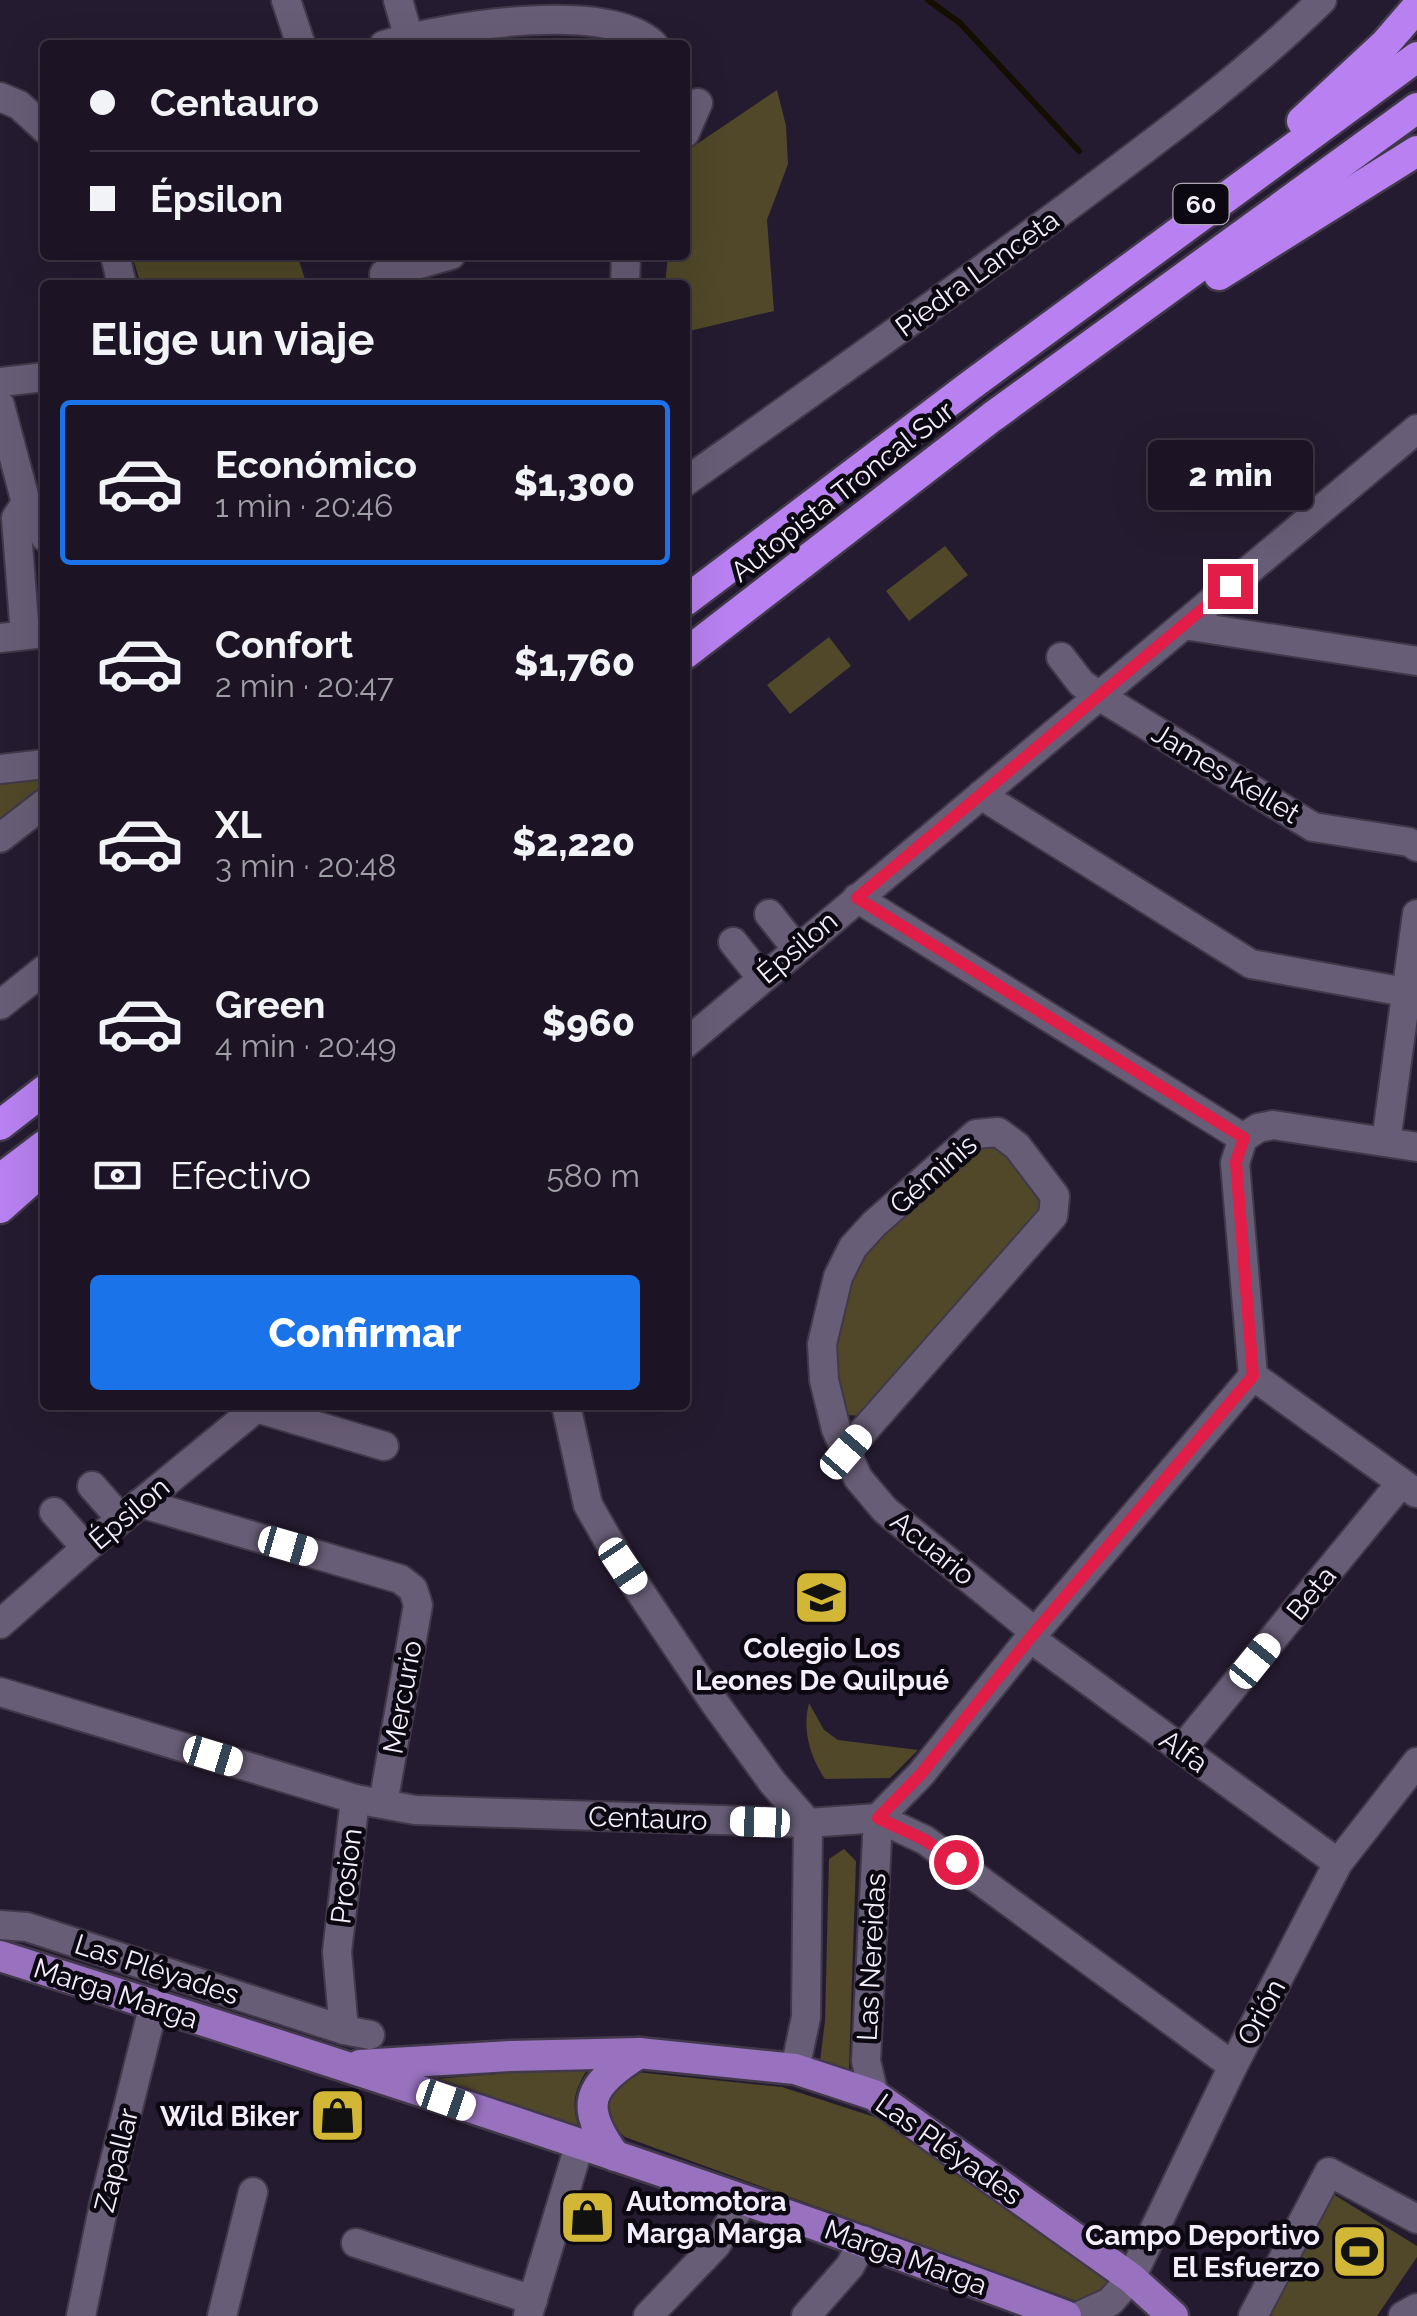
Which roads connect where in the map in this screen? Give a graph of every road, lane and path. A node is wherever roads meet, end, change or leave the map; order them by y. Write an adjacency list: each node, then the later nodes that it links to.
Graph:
1 (286, 0): 7 (street)
2 (398, 0): 8 (street)
3 (1322, 0): 26 (street, Piedra Lanceta)
4 (514, 4): 5 (street); 9 (street)
5 (603, 4): 10 (street)
6 (1417, 8): 22 (highway, Autopista Troncal Sur / 60)
7 (299, 40)
8 (397, 40)
9 (400, 40)
10 (651, 40)
11 (1417, 58): 22 (highway, Autopista Troncal Sur / 60)
12 (0, 96): 16 (street)
13 (698, 103): 15 (street)
14 (1417, 108): 24 (highway, Autopista Troncal Sur / 60)
15 (690, 121)
16 (40, 124)
17 (1417, 151): 24 (highway, Autopista Troncal Sur / 60)
18 (431, 260): 19 (street)
19 (383, 272)
20 (40, 378): 21 (street)
21 (0, 382)
22 (971, 385): 28 (highway, Autopista Troncal Sur / 60)
23 (0, 405): 27 (street)
24 (992, 417): 31 (highway, Autopista Troncal Sur / 60)
25 (1417, 429): 29 (street, Épsilon)
26 (690, 478)
27 (24, 503): 30 (street)
28 (690, 597)
29 (1184, 625): 33 (street); 34 (street, Épsilon)
30 (23, 636)
31 (690, 650)
32 (1061, 656): 34 (street, James Kellet)
33 (1417, 662)
34 (1099, 696): 37 (street, Épsilon); 40 (street, James Kellet)
35 (40, 765): 36 (street)
36 (0, 769)
37 (981, 795): 41 (street, Épsilon); 48 (street)
38 (40, 807): 39 (street)
39 (0, 838)
40 (1417, 847)
41 (857, 898): 45 (street, Épsilon); 53 (street)
42 (769, 914): 45 (street)
43 (1417, 914): 48 (street)
44 (733, 942): 47 (street)
45 (796, 948): 47 (street, Épsilon)
46 (40, 973): 49 (street)
47 (761, 977): 50 (street, Épsilon)
48 (1405, 992): 54 (street)
49 (0, 1005)
50 (690, 1040)
51 (40, 1094): 52 (highway)
52 (0, 1125)
53 (1244, 1138): 54 (street); 60 (street)
54 (1386, 1142): 55 (street)
55 (1417, 1147)
56 (40, 1149): 58 (highway)
57 (40, 1172): 59 (highway)
58 (0, 1180)
59 (0, 1208)
60 (1253, 1376): 67 (street); 72 (street)
61 (254, 1410): 68 (street, Épsilon)
62 (268, 1410): 64 (street)
63 (567, 1410): 79 (street)
64 (384, 1446)
65 (846, 1452): 65 (street, Géminis); 72 (street, Acuario)
66 (92, 1486): 68 (street)
67 (1409, 1488): 74 (street, Beta)
68 (130, 1511): 70 (street, Épsilon); 77 (street, Mercurio)
69 (54, 1512): 70 (street)
70 (86, 1548): 71 (street, Épsilon)
71 (0, 1624)
72 (1033, 1635): 74 (street, Alfa); 78 (street)
73 (0, 1692): 76 (street, Centauro)
74 (1182, 1749): 80 (street, Alfa)
75 (1417, 1762): 80 (street, Orión)
76 (355, 1799): 77 (street, Centauro); 82 (street, Prosion)
77 (383, 1804): 79 (street, Centauro)
78 (878, 1818): 79 (street, Centauro); 90 (street, Centauro); 92 (street, Las Nereidas)
79 (808, 1823): 91 (street)
80 (1338, 1863): 90 (street, Orión)
81 (0, 1925): 85 (street, Las Pléyades)
82 (337, 1952): 85 (street, Prosion); 86 (street, Prosion)
83 (0, 1956): 84 (main road, Marga Marga)
84 (154, 2004): 89 (main road, Marga Marga); 103 (street, Zapallar)
85 (307, 2017): 86 (street, Las Pléyades)
86 (357, 2032)
87 (638, 2053): 88 (main road, Las Pléyades); 91 (main road, Las Pléyades); 94 (main road)
88 (511, 2056): 89 (main road, Marga Marga)
89 (347, 2066): 93 (main road, Marga Marga)
90 (1233, 2066): 100 (street, Orión)
91 (795, 2070): 92 (main road, Las Pléyades)
92 (874, 2094): 100 (main road, Las Pléyades)
93 (579, 2146): 94 (main road, Marga Marga); 101 (street)
94 (615, 2156): 96 (main road, Marga Marga)
95 (253, 2192): 104 (street)
96 (744, 2200): 98 (main road, Marga Marga); 105 (street)
97 (1417, 2220): 110 (street)
98 (864, 2240): 106 (street); 107 (main road, Marga Marga)
99 (356, 2243): 101 (street)
100 (1131, 2278): 108 (street); 109 (main road, Las Pléyades)
101 (530, 2308)
102 (1417, 2308): 111 (street)
103 (81, 2316)
104 (222, 2316)
105 (648, 2316)
106 (806, 2316)
107 (1066, 2316)
108 (1080, 2316)
109 (1173, 2316)
110 (1253, 2316)
111 (1403, 2316)

